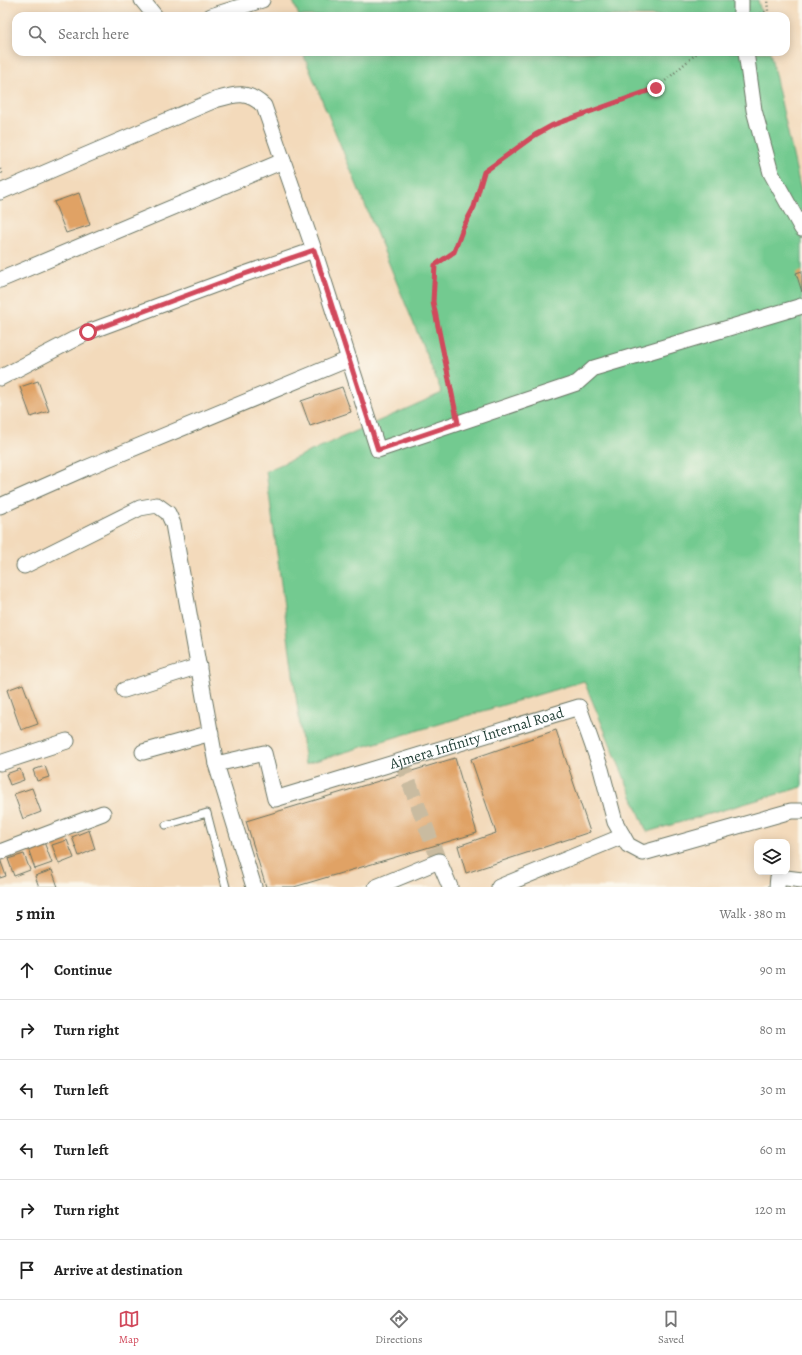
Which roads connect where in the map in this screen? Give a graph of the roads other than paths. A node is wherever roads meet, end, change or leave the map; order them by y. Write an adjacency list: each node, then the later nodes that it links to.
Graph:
1 (142, 0): 4 (street)
2 (262, 0): 5 (street)
3 (741, 0): 6 (street)
4 (152, 12)
5 (224, 12)
6 (741, 12)
7 (747, 56): 10 (street)
8 (283, 161): 9 (street); 11 (street); 12 (street)
9 (0, 192)
10 (802, 228)
11 (314, 250): 14 (street); 15 (street)
12 (0, 280)
13 (802, 306): 14 (street)
14 (349, 359): 16 (street)
15 (0, 378)
16 (0, 506)
17 (24, 566): 18 (street)
18 (198, 666): 19 (street); 20 (street)
19 (124, 690)
20 (211, 733): 22 (street); 24 (street)
21 (67, 741): 23 (street)
22 (143, 752)
23 (0, 762)
24 (216, 764): 28 (street, Ajmera Infinity Internal Road); 32 (street)
25 (802, 811): 28 (street, Ajmera Infinity Internal Road)
26 (103, 813): 29 (street)
27 (166, 825): 31 (lane)
28 (623, 836): 35 (street)
29 (0, 852)
30 (802, 880): 36 (street)
31 (226, 887)
32 (254, 887)
33 (376, 887): 34 (street)
34 (450, 887)
35 (499, 887)
36 (777, 887)

